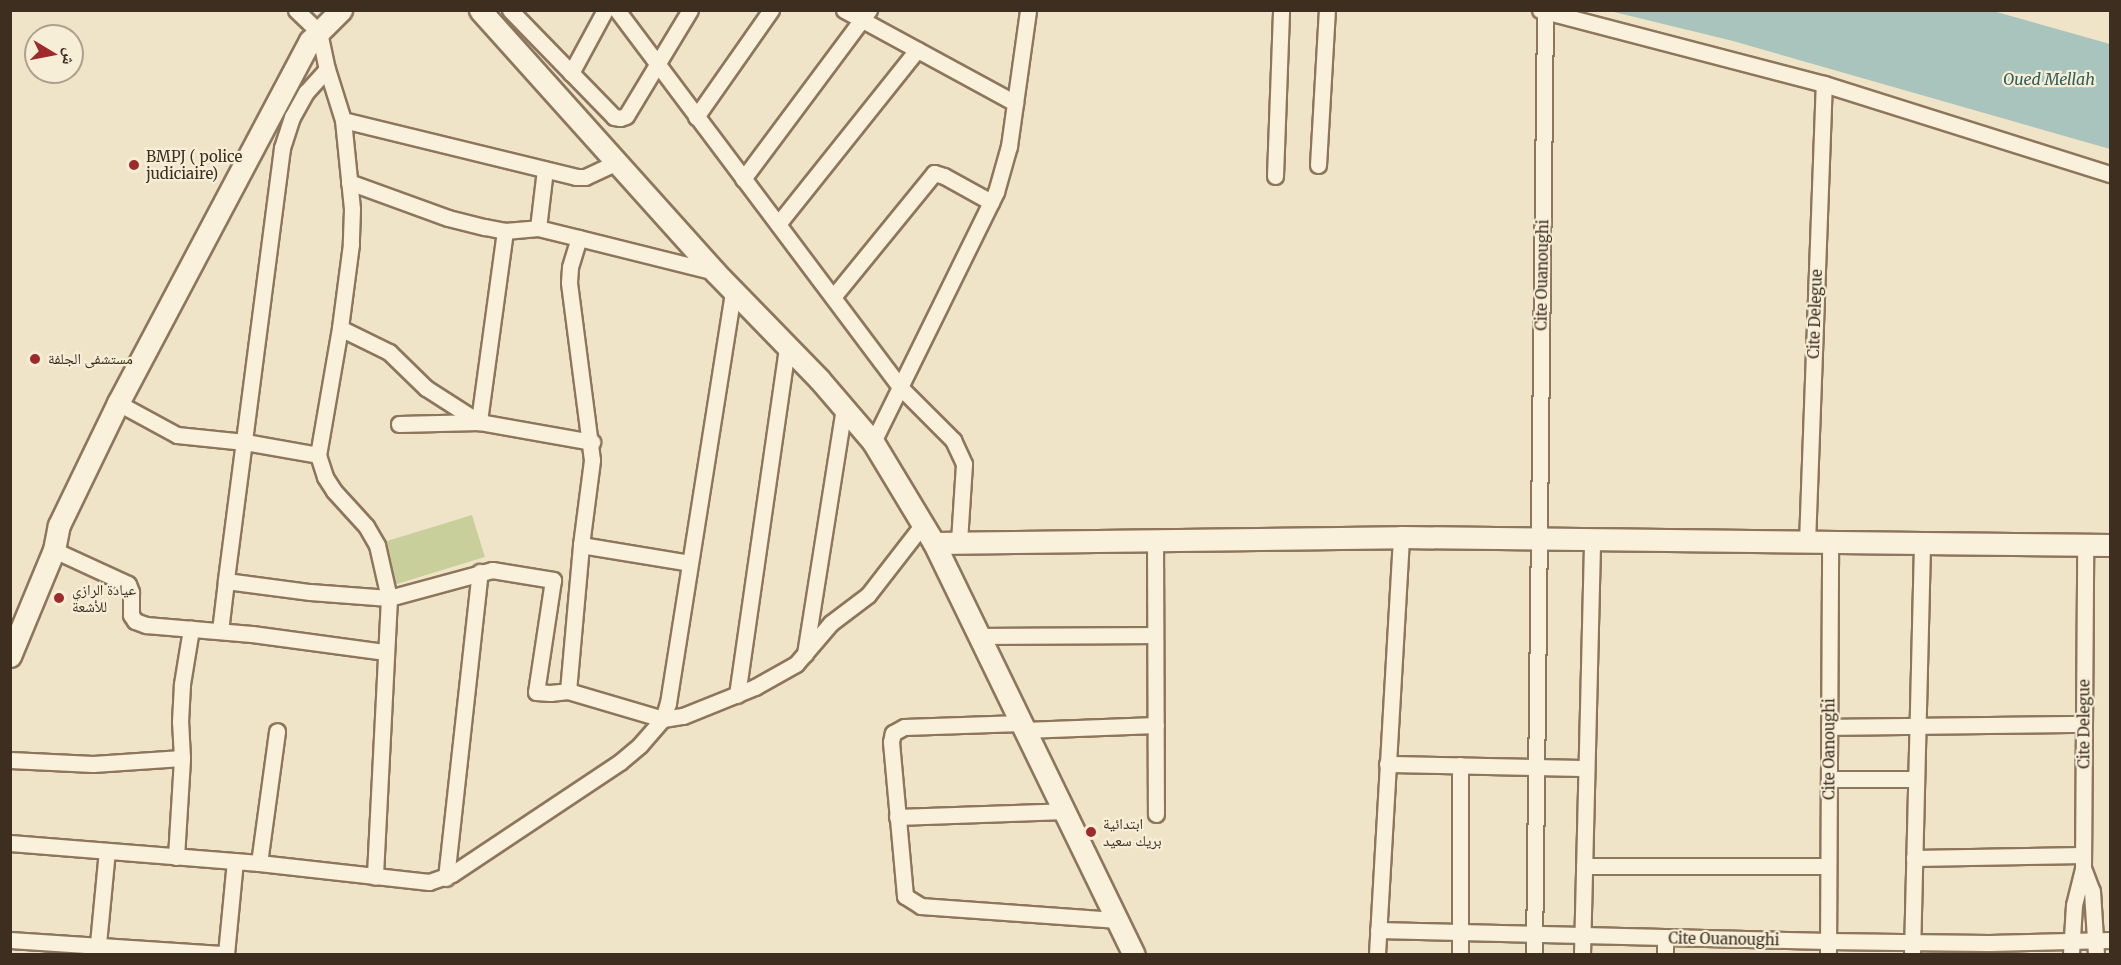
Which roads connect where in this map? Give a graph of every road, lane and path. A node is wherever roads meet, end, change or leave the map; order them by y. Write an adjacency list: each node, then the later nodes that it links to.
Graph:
1 (296, 10): 15 (street)
2 (340, 10): 15 (street)
3 (480, 10): 24 (street)
4 (510, 10): 19 (street)
5 (605, 10): 19 (street)
6 (617, 10): 17 (street)
7 (690, 10): 17 (street)
8 (771, 10): 22 (street)
9 (844, 10): 14 (street)
10 (1028, 10): 21 (street)
11 (1281, 10): 28 (street)
12 (1327, 10): 25 (street)
13 (1543, 11): 20 (street); 52 (street, Cite Ouanoughi)
14 (865, 15): 16 (street); 29 (street)
15 (314, 37): 18 (street); 42 (street)
16 (917, 50): 21 (street); 32 (street)
17 (657, 64): 19 (street); 22 (street)
18 (327, 69): 23 (street); 46 (street)
19 (571, 73)
20 (1824, 84): 27 (street); 57 (street, Cite Delegue)
21 (1015, 103): 31 (street)
22 (696, 117): 29 (street)
23 (343, 120): 26 (street); 30 (street)
24 (616, 162): 26 (street); 36 (street)
25 (1318, 165)
26 (545, 169): 33 (street)
27 (2110, 174)
28 (1275, 176)
29 (743, 179): 32 (street)
30 (349, 182): 34 (street); 39 (street)
31 (991, 202): 38 (street); 41 (street)
32 (777, 224): 38 (street)
33 (538, 228): 34 (street); 35 (street)
34 (505, 231): 44 (street)
35 (579, 238): 36 (street); 47 (street)
36 (715, 272): 37 (street)
37 (733, 291): 40 (street); 64 (street)
38 (834, 297): 41 (street)
39 (340, 328): 44 (street); 49 (street)
40 (787, 347): 43 (street); 78 (street)
41 (901, 388): 48 (street); 55 (street)
42 (118, 403): 46 (street); 63 (street)
43 (844, 408): 48 (street); 75 (street)
44 (479, 422): 45 (street); 47 (street)
45 (399, 424)
46 (245, 442): 49 (street); 66 (street)
47 (592, 442): 60 (street)
48 (873, 442): 50 (street)
49 (318, 455): 69 (street)
50 (923, 524): 56 (street); 75 (street)
51 (1401, 537): 52 (street); 53 (street); 88 (street)
52 (1539, 539): 54 (street); 90 (street, Cite Ouanoughi)
53 (1155, 540): 55 (street); 72 (street)
54 (1592, 540): 57 (street); 91 (street)
55 (958, 541): 56 (street)
56 (933, 543): 73 (street)
57 (1807, 543): 58 (street)
58 (1830, 543): 59 (street); 84 (street, Cite Oanoughi)
59 (1922, 544): 61 (street); 80 (street)
60 (581, 545): 64 (street); 68 (street)
61 (2085, 545): 62 (street); 81 (street, Cite Delegue)
62 (2110, 545)
63 (54, 550): 70 (street); 76 (street)
64 (690, 563): 79 (street)
65 (480, 572): 67 (street); 69 (street); 107 (street)
66 (226, 580): 69 (street); 71 (street)
67 (553, 580): 68 (street); 77 (street)
68 (576, 585): 77 (street)
69 (389, 598): 74 (street)
70 (191, 629): 71 (street); 86 (street)
71 (220, 631): 74 (street)
72 (1155, 635): 73 (street); 82 (street)
73 (980, 636): 83 (street)
74 (387, 652): 106 (street)
75 (805, 654): 78 (street)
76 (10, 656)
77 (568, 691): 79 (street)
78 (737, 694): 79 (street)
79 (663, 719): 107 (street)
80 (1917, 724): 81 (street); 84 (street); 93 (street)
81 (2084, 724): 102 (street, Cite Delegue)
82 (1156, 725): 83 (street); 95 (street)
83 (1023, 727): 94 (street); 96 (street)
84 (1829, 727): 92 (street, Cite Oanoughi)
85 (277, 730): 103 (street)
86 (182, 758): 87 (street); 99 (street)
87 (10, 760)
88 (1387, 764): 89 (street); 109 (street)
89 (1460, 765): 90 (street); 110 (street)
90 (1538, 767): 91 (street); 111 (street, Cite Ouanoughi)
91 (1586, 768): 104 (street)
92 (1829, 778): 93 (street); 105 (street, Cite Oanoughi)
93 (1916, 778): 100 (street)
94 (1065, 811): 96 (street); 108 (street)
95 (1156, 814)
96 (897, 817): 108 (street)
97 (10, 843): 98 (street)
98 (106, 851): 99 (street); 121 (street)
99 (176, 857): 101 (street)
100 (1914, 858): 102 (street); 119 (street)
101 (235, 861): 103 (street); 123 (street)
102 (2083, 861): 114 (street); 116 (street)
103 (259, 863): 106 (street)
104 (1584, 866): 105 (street); 112 (street)
105 (1828, 866): 118 (street, Cite Oanoughi)
106 (375, 877): 107 (street)
107 (446, 878)
108 (1118, 920): 124 (street)
109 (1378, 930): 110 (street, Cite Ouanoughi); 125 (street)
110 (1460, 933): 111 (street, Cite Ouanoughi); 126 (street)
111 (1535, 935): 112 (street, Cite Ouanoughi); 127 (street, Cite Ouanoughi)
112 (1582, 936): 113 (street, Cite Ouanoughi); 128 (street)
113 (1665, 937): 117 (street, Cite Ouanoughi); 129 (street)
114 (2070, 939): 116 (street, Cite Ouanoughi); 120 (street, Cite Ouanoughi); 130 (street)
115 (10, 940): 121 (street)
116 (2101, 944)
117 (1750, 947): 118 (street, Cite Ouanoughi)
118 (1828, 947): 119 (street, Cite Ouanoughi)
119 (1912, 948): 120 (street, Cite Ouanoughi)
120 (1989, 949)
121 (98, 950): 122 (street)
122 (222, 954)
123 (226, 954)
124 (1134, 954)
125 (1377, 954)
126 (1460, 954)
127 (1534, 954)
128 (1582, 954)
129 (1665, 954)
130 (2071, 954)

